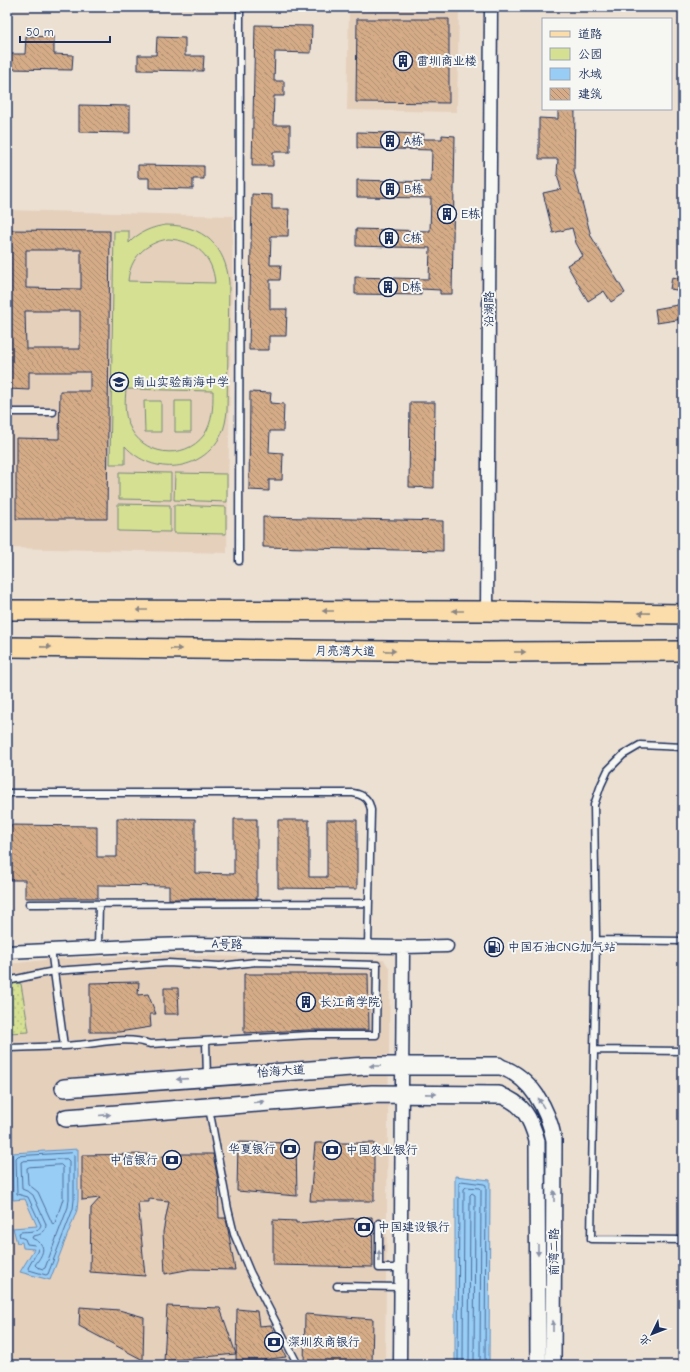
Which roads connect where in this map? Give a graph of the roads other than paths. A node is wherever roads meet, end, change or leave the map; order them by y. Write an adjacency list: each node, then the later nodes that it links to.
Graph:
1 (240, 7): 5 (lane)
2 (492, 7): 7 (street, 沿湖路)
3 (7, 412): 4 (lane)
4 (53, 412)
5 (239, 561)
6 (7, 610): 7 (main road, one-way to 6)
7 (487, 611): 8 (main road, one-way to 7)
8 (683, 614)
9 (7, 646): 10 (main road, 月亮湾大道, one-way to 10)
10 (683, 651)
11 (683, 747): 16 (lane)
12 (7, 793): 13 (lane)
13 (369, 903): 15 (lane); 18 (lane)
14 (29, 904): 15 (lane)
15 (100, 904): 20 (lane)
16 (596, 940): 17 (lane); 29 (lane)
17 (683, 941)
18 (368, 946): 20 (street, A号路); 21 (street, A号路)
19 (447, 946): 21 (street, A号路)
20 (98, 947): 22 (street, A号路)
21 (403, 947): 31 (street)
22 (51, 950): 23 (street, A号路); 24 (lane)
23 (7, 952)
24 (54, 971): 25 (lane); 26 (lane); 27 (lane)
25 (7, 981)
26 (206, 1041): 27 (lane); 33 (lane)
27 (64, 1046): 28 (lane)
28 (7, 1048)
29 (594, 1050): 30 (lane); 40 (lane)
30 (683, 1051)
31 (403, 1066): 32 (main road, 怡海大道); 33 (main road, 怡海大道, one-way to 33); 35 (street)
32 (498, 1066): 47 (street, 前湾二路, one-way to 32)
33 (207, 1077): 34 (main road, 怡海大道, one-way to 34)
34 (64, 1088)
35 (402, 1093): 36 (main road, one-way to 36); 37 (main road, one-way to 35); 41 (street)
36 (500, 1095): 46 (street, 前湾二路, one-way to 46)
37 (208, 1106): 38 (main road, one-way to 37); 44 (lane)
38 (66, 1118)
39 (379, 1222): 41 (lane, one-way to 39)
40 (683, 1240)
41 (401, 1268): 43 (street)
42 (337, 1286): 43 (lane)
43 (401, 1286): 45 (street)
44 (298, 1365)
45 (400, 1365)
46 (538, 1365)
47 (553, 1365)

